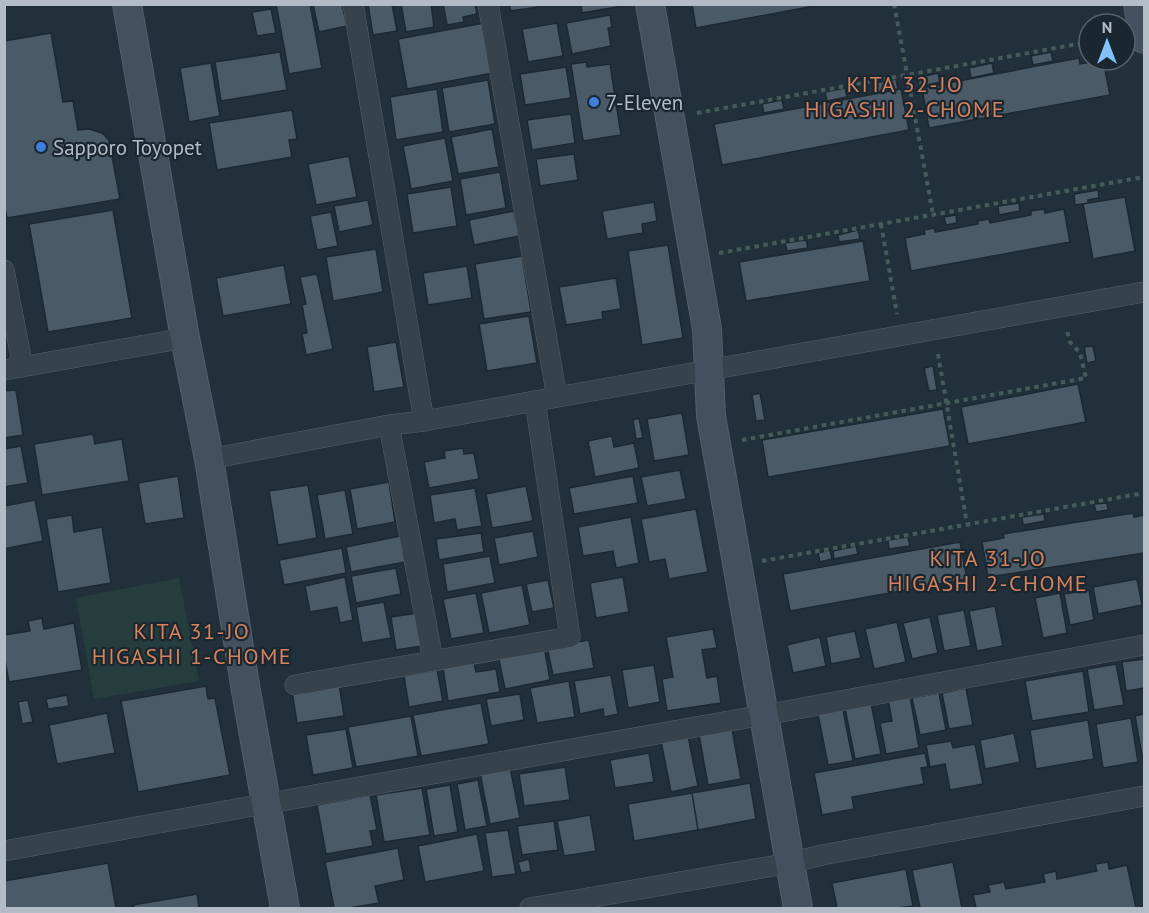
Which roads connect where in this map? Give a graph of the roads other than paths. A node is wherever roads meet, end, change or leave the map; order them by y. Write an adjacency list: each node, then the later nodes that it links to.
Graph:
1 (127, 4): 9 (street)
2 (353, 4): 14 (street)
3 (488, 4): 12 (street)
4 (650, 4): 11 (street)
5 (1138, 4): 6 (street)
6 (1144, 39)
7 (4, 270): 10 (street)
8 (1144, 292): 11 (street)
9 (185, 338): 10 (street); 16 (street)
10 (14, 368)
11 (709, 371): 12 (street); 20 (street)
12 (557, 397): 13 (street)
13 (535, 401): 14 (street); 18 (street)
14 (424, 421): 15 (street)
15 (389, 425): 16 (street); 18 (street)
16 (209, 459): 22 (street)
17 (1144, 645): 20 (street)
18 (433, 660): 19 (street)
19 (295, 685)
20 (764, 715): 22 (street); 24 (street)
21 (1144, 796): 24 (street)
22 (266, 803): 23 (street); 25 (street)
23 (4, 851)
24 (790, 863): 26 (street); 27 (street)
25 (285, 909)
26 (531, 909)
27 (798, 909)

